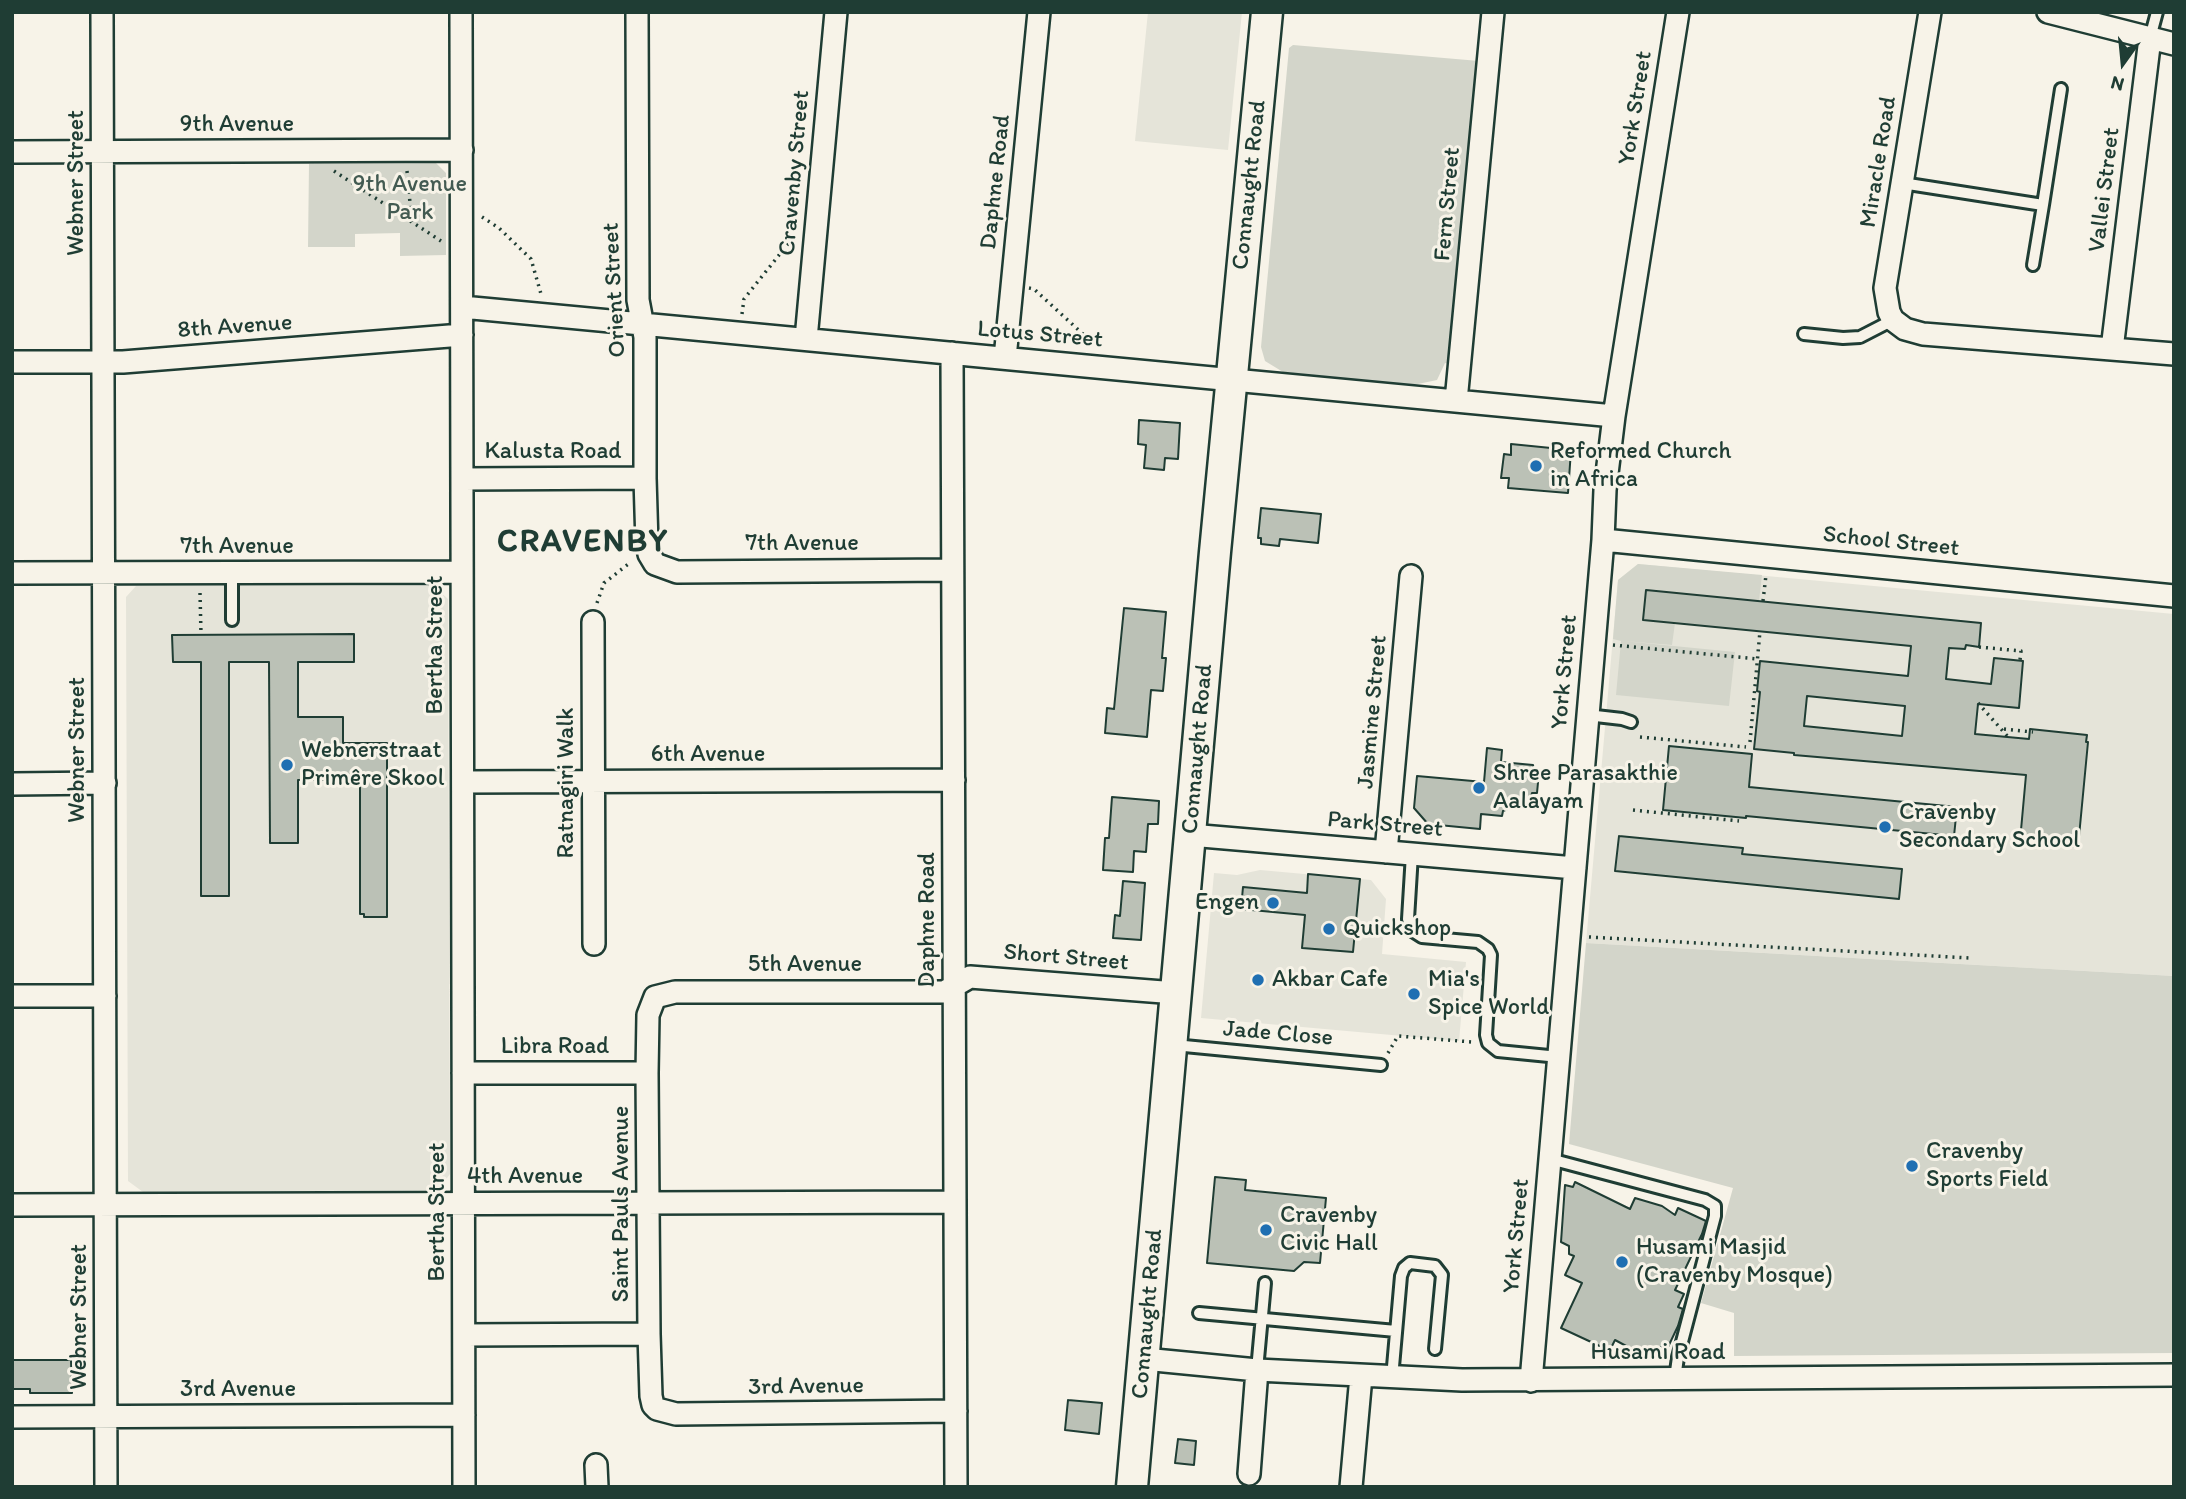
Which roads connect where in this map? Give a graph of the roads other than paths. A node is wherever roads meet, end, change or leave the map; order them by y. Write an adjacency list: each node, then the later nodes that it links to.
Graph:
1 (102, 12): 17 (street, Webner Street)
2 (461, 12): 15 (street, Bertha Street)
3 (637, 12): 23 (street, Orient Street)
4 (836, 12): 26 (street, Cravenby Street)
5 (1039, 12): 30 (street, Daphne Road)
6 (1267, 12): 33 (street, Connaught Road)
7 (1493, 12): 34 (street, Fern Street)
8 (1678, 12): 35 (street, York Street)
9 (1930, 12): 18 (street, Miracle Road)
10 (2048, 12): 12 (street)
11 (2157, 12): 12 (lane)
12 (2150, 38): 13 (street); 27 (street, Vallei Street)
13 (2174, 44)
14 (2061, 89): 19 (lane)
15 (462, 150): 17 (street, 9th Avenue); 21 (street, Bertha Street)
16 (12, 152): 17 (street, 9th Avenue)
17 (103, 152): 32 (street, Webner Street)
18 (1902, 183): 19 (lane); 22 (street, Miracle Road)
19 (2043, 205): 20 (lane)
20 (2034, 265)
21 (462, 307): 23 (street, Lotus Street); 25 (street, Bertha Street)
22 (1894, 320): 24 (lane); 27 (street)
23 (642, 324): 26 (street, Lotus Street); 36 (street, Orient Street)
24 (1804, 334)
25 (462, 335): 32 (street, 8th Avenue); 37 (street, Bertha Street)
26 (806, 339): 28 (street, Lotus Street)
27 (2112, 349): 29 (street)
28 (952, 353): 30 (street, Lotus Street); 40 (street, Daphne Road)
29 (2174, 354)
30 (1005, 358): 33 (street, Lotus Street)
31 (12, 362): 32 (street, 8th Avenue)
32 (103, 362): 43 (street, Webner Street)
33 (1232, 380): 34 (street, Lotus Street); 56 (street, Connaught Road)
34 (1456, 401): 35 (street, Lotus Street)
35 (1614, 416): 38 (street, York Street)
36 (645, 478): 37 (street, Kalusta Road); 39 (street, Orient Street)
37 (462, 479): 41 (street, Bertha Street)
38 (1603, 540): 46 (street, School Street); 49 (street, York Street)
39 (645, 561): 40 (street, 7th Avenue)
40 (952, 570): 51 (street, Daphne Road)
41 (462, 572): 44 (street, 7th Avenue); 53 (street, Bertha Street)
42 (12, 573): 43 (street, 7th Avenue)
43 (104, 573): 44 (street, 7th Avenue); 54 (street, Webner Street)
44 (232, 573): 48 (lane)
45 (1412, 576): 57 (street, Jasmine Street)
46 (2174, 596)
47 (595, 614): 52 (street, Ratnagiri Walk)
48 (232, 620)
49 (1587, 716): 50 (lane); 59 (street, York Street)
50 (1631, 722)
51 (954, 780): 52 (street, 6th Avenue); 61 (street, Daphne Road)
52 (593, 781): 53 (street, 6th Avenue); 60 (street, Ratnagiri Walk)
53 (463, 782): 69 (street, Bertha Street)
54 (105, 783): 55 (street); 64 (street, Webner Street)
55 (12, 784)
56 (1190, 835): 57 (street, Park Street); 62 (street, Connaught Road)
57 (1386, 852): 58 (street, Park Street)
58 (1412, 854): 59 (street, Park Street); 67 (lane)
59 (1575, 868): 67 (street, York Street)
60 (594, 944)
61 (954, 986): 62 (street, Short Street); 65 (street, 5th Avenue); 72 (street, Daphne Road)
62 (1176, 993): 66 (street, Connaught Road)
63 (12, 996): 64 (street)
64 (105, 996): 76 (street, Webner Street)
65 (655, 997): 70 (street, Saint Pauls Avenue)
66 (1171, 1045): 68 (lane, Jade Close); 84 (street, Connaught Road)
67 (1559, 1057): 71 (street, York Street)
68 (1381, 1065)
69 (463, 1073): 70 (street, Libra Road); 73 (street, Bertha Street)
70 (647, 1073): 74 (street, Saint Pauls Avenue)
71 (1550, 1159): 89 (lane); 90 (street, York Street)
72 (954, 1202): 74 (street, 4th Avenue); 92 (street, Daphne Road)
73 (464, 1203): 74 (street, 4th Avenue); 76 (street, 4th Avenue); 82 (street, Bertha Street)
74 (648, 1203): 81 (street, Saint Pauls Avenue)
75 (12, 1205): 76 (street, 4th Avenue)
76 (106, 1205): 94 (street, Webner Street)
77 (1265, 1283): 79 (lane)
78 (1199, 1313): 79 (lane)
79 (1262, 1318): 80 (lane); 85 (lane)
80 (1396, 1331): 83 (lane); 88 (lane)
81 (649, 1334): 82 (street); 91 (street, Saint Pauls Avenue)
82 (464, 1335): 93 (street, Bertha Street)
83 (1435, 1349)
84 (1144, 1359): 85 (street, Husami Road); 102 (street, Connaught Road)
85 (1257, 1370): 87 (street, Husami Road); 97 (street)
86 (2174, 1375): 89 (street, Husami Road)
87 (1361, 1376): 88 (street, Husami Road); 103 (street)
88 (1392, 1378): 90 (street, Husami Road)
89 (1675, 1380): 90 (street, Husami Road)
90 (1531, 1381)
91 (657, 1409): 92 (street, 3rd Avenue)
92 (956, 1411): 101 (street, Daphne Road)
93 (464, 1415): 94 (street, 3rd Avenue); 99 (street, Bertha Street)
94 (106, 1416): 95 (street, 3rd Avenue); 98 (street, Webner Street)
95 (12, 1417)
96 (596, 1465): 100 (street)
97 (1248, 1474)
98 (106, 1487)
99 (464, 1487)
100 (597, 1487)
101 (956, 1487)
102 (1132, 1487)
103 (1352, 1487)

